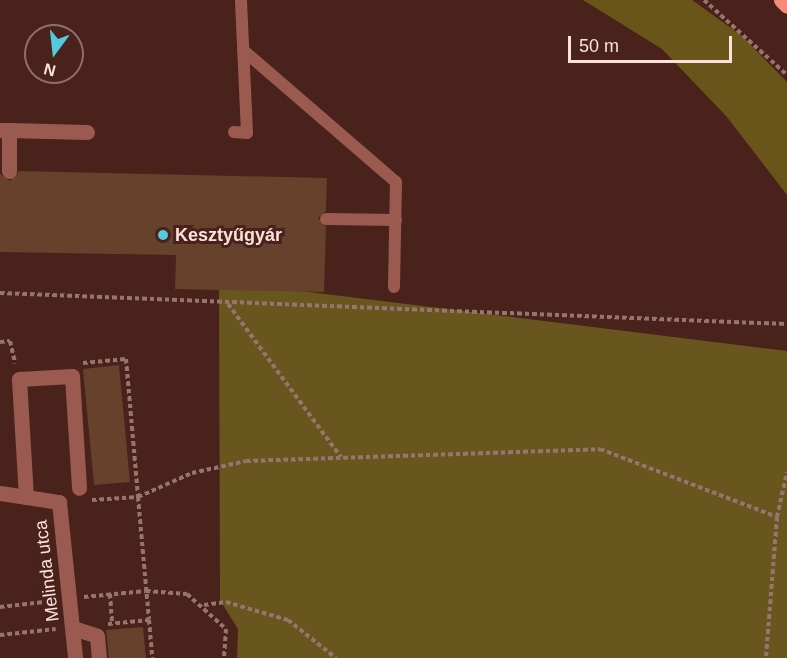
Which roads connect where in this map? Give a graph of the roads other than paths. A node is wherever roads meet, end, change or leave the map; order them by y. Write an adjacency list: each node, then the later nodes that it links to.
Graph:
1 (241, 0): 4 (lane)
2 (781, 0): 3 (main road)
3 (787, 6)
4 (243, 50): 7 (lane); 10 (lane)
5 (5, 130): 6 (street); 8 (street)
6 (87, 132)
7 (234, 132)
8 (9, 171)
9 (326, 219): 10 (lane)
10 (396, 220): 11 (lane)
11 (394, 287)
12 (79, 488): 14 (street)
13 (0, 494): 14 (street, Melinda utca)
14 (27, 497): 15 (street, Melinda utca)
15 (74, 628): 16 (street, Melinda utca); 17 (street)
16 (75, 658)
17 (99, 658)

